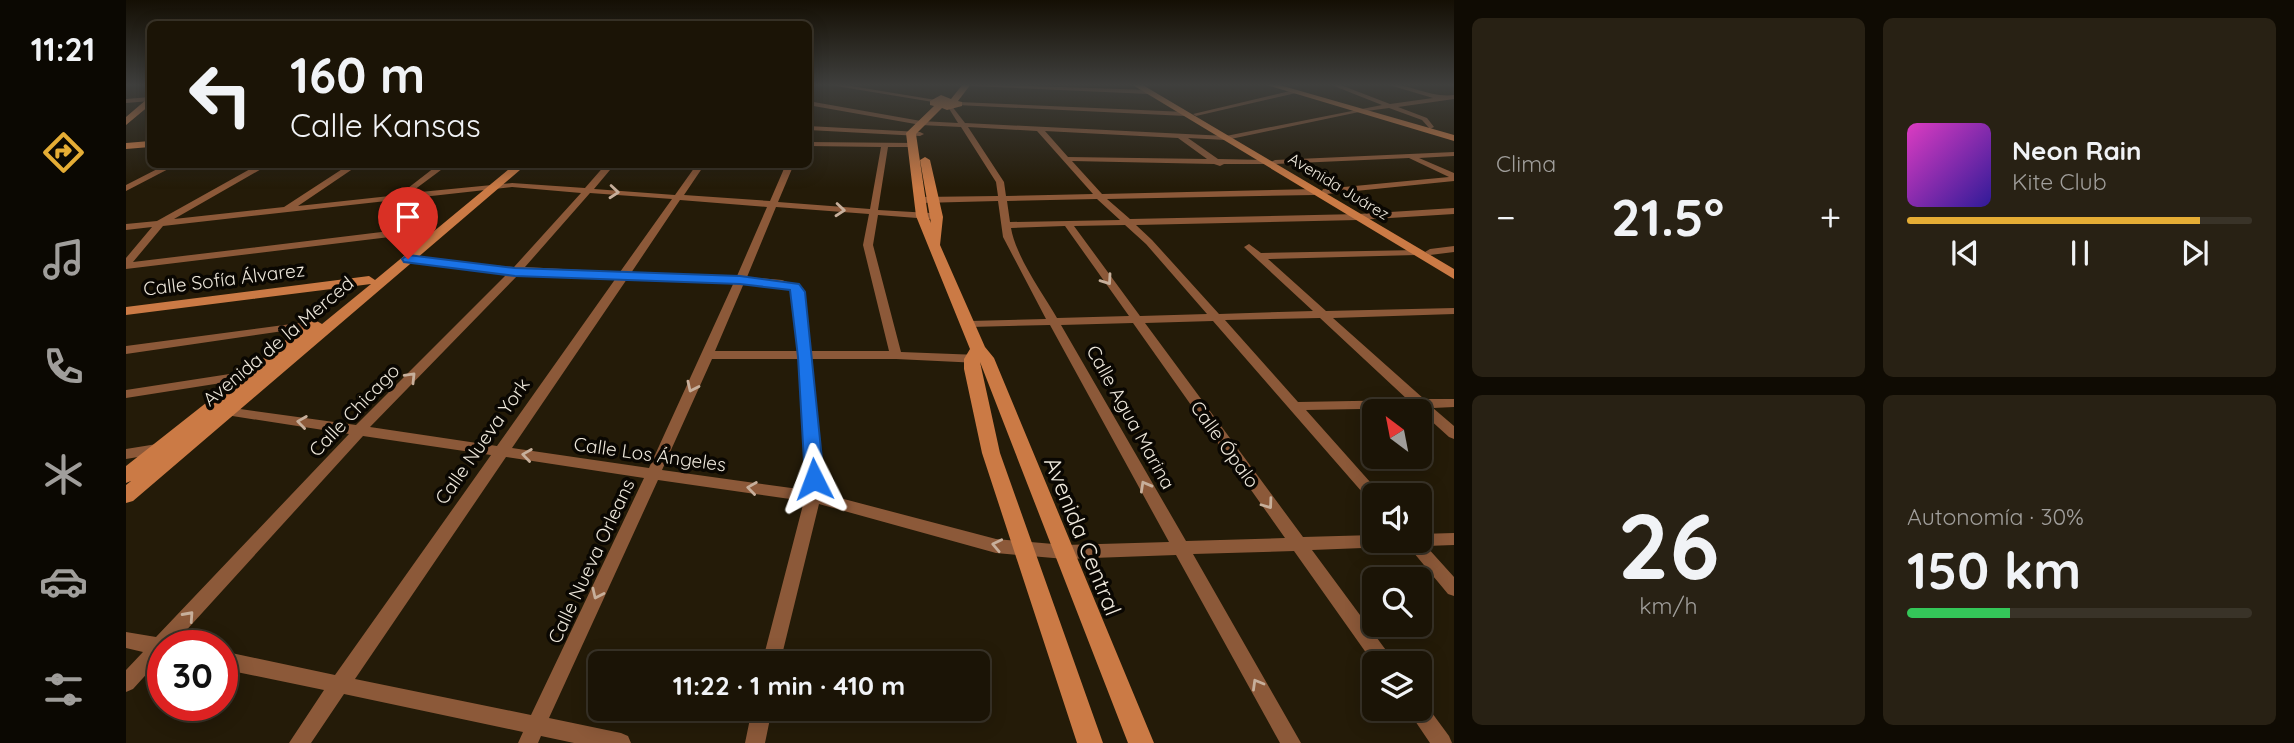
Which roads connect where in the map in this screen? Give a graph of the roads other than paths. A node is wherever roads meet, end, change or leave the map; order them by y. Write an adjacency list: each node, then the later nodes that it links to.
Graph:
1 (878, 119): 12 (street)
2 (930, 119): 12 (street)
3 (959, 119): 9 (street, Calle Agua Marina)
4 (1199, 119): 16 (street, Avenida Juárez)
5 (1322, 119): 16 (street)
6 (1393, 119): 14 (street)
7 (1397, 119): 10 (street)
8 (1424, 119): 10 (street)
9 (964, 125): 12 (street); 13 (street); 44 (street, Calle Agua Marina)
10 (1430, 127): 14 (street)
11 (812, 128): 12 (street)
12 (920, 128): 20 (street, Avenida Central); 46 (street, Avenida Central)
13 (1039, 129): 15 (street); 24 (street)
14 (1454, 136)
15 (1181, 137): 16 (street); 26 (street)
16 (1231, 138): 25 (street, Avenida Juárez)
17 (147, 144): 21 (street)
18 (812, 144): 19 (street)
19 (885, 145): 20 (street); 50 (street)
20 (912, 145): 45 (street, Avenida Central)
21 (126, 146)
22 (1454, 154): 23 (street)
23 (1408, 156): 25 (street); 36 (street)
24 (1064, 159): 26 (street); 41 (street)
25 (1270, 162): 26 (street); 40 (street, Avenida Juárez)
26 (1220, 164)
27 (166, 168): 38 (street)
28 (259, 168): 55 (street)
29 (350, 168): 48 (street)
30 (440, 168): 42 (street)
31 (508, 168): 37 (street, Avenida de la Merced)
32 (516, 168): 37 (street, Avenida de la Merced)
33 (608, 168): 39 (street, Calle Chicago)
34 (698, 168): 43 (street, Calle Nueva York)
35 (788, 168): 47 (street, Calle Nueva Orleans)
36 (1454, 177): 40 (street)
37 (490, 186): 39 (street); 42 (street); 59 (street, Avenida de la Merced); 66 (street, Avenida de la Merced)
38 (126, 188)
39 (589, 190): 43 (street, one-way to 43); 69 (street, Calle Chicago)
40 (1320, 192): 41 (street); 53 (street, Avenida Juárez)
41 (1100, 196): 44 (street); 54 (street)
42 (401, 197): 48 (street)
43 (677, 198): 47 (street); 70 (street, Calle Nueva York)
44 (1004, 199): 46 (street); 57 (street, Calle Agua Marina)
45 (921, 200): 46 (street); 51 (street, Avenida Central)
46 (933, 200): 52 (street, Avenida Central)
47 (774, 205): 50 (street, one-way to 50); 73 (street, Calle Nueva Orleans)
48 (285, 210): 55 (street)
49 (1454, 211): 53 (street)
50 (873, 213): 51 (street); 84 (street)
51 (922, 216): 52 (street); 60 (street, Avenida Central)
52 (937, 217): 60 (street, Avenida Central)
53 (1364, 217): 54 (street); 63 (street, Avenida Juárez); 64 (street, Avenida Juárez)
54 (1129, 222): 56 (street); 77 (street)
55 (160, 223): 58 (street); 67 (street)
56 (1068, 224): 57 (street); 78 (street, Calle Ópalo, one-way to 78)
57 (1008, 225): 79 (street, Calle Agua Marina)
58 (126, 227)
59 (432, 229): 67 (street); 72 (street, Avenida de la Merced)
60 (936, 242): 81 (street, Avenida Central)
61 (1249, 247): 65 (street)
62 (1454, 250): 64 (street)
63 (1416, 252): 65 (street); 71 (street, Avenida Juárez)
64 (1430, 252): 68 (street, Avenida Juárez)
65 (1259, 256): 76 (street)
66 (408, 259): 69 (street); 94 (street, Avenida de la Merced)
67 (126, 265)
68 (1454, 267)
69 (515, 272): 70 (street); 96 (street, Calle Chicago, one-way to 69)
70 (625, 275): 73 (street); 99 (street, Calle Nueva York)
71 (1454, 275)
72 (369, 280): 74 (street, Calle Sofía Álvarez); 80 (street, Avenida de la Merced)
73 (740, 280): 83 (street, Calle Nueva Orleans); 86 (street)
74 (126, 311)
75 (1454, 311): 76 (street)
76 (1325, 315): 77 (street); 89 (street)
77 (1218, 318): 78 (street); 93 (street)
78 (1134, 319): 79 (street); 111 (street, Calle Ópalo, one-way to 111)
79 (1054, 321): 81 (street); 112 (street, Calle Agua Marina, one-way to 79)
80 (314, 324): 82 (street); 87 (street, Avenida de la Merced)
81 (970, 324): 85 (street, Avenida Central)
82 (126, 350)
83 (708, 355): 86 (street); 103 (street, Calle Nueva Orleans, one-way to 103)
84 (897, 355): 85 (street); 86 (street)
85 (979, 355): 100 (street, Avenida Central); 101 (street, Avenida Central)
86 (806, 357): 107 (street)
87 (249, 375): 88 (street); 98 (street, Avenida de la Merced)
88 (126, 394)
89 (1416, 399)
90 (1454, 402): 91 (street)
91 (1432, 403)
92 (1362, 404): 93 (street)
93 (1296, 406): 105 (street)
94 (226, 411): 96 (street, Calle Los Ángeles, one-way to 94); 106 (street, Avenida de la Merced)
95 (1432, 414): 97 (street)
96 (360, 430): 99 (street, Calle Los Ángeles); 117 (street, Calle Chicago, one-way to 96)
97 (1454, 434)
98 (157, 449): 102 (street); 104 (street, Avenida de la Merced)
99 (499, 451): 103 (street, Calle Los Ángeles, one-way to 99); 125 (street, Calle Nueva York)
100 (991, 453): 101 (street); 113 (street, Avenida Central)
101 (1023, 453): 114 (street, Avenida Central)
102 (126, 454)
103 (652, 473): 107 (street, Calle Los Ángeles, one-way to 103); 128 (street, Calle Nueva Orleans, one-way to 128)
104 (126, 476)
105 (1363, 483)
106 (126, 496)
107 (813, 497): 113 (street, Calle Los Ángeles, one-way to 107); 120 (street)
108 (1454, 539): 109 (street)
109 (1432, 540)
110 (1362, 541): 111 (street, Calle Los Ángeles)
111 (1295, 542): 112 (street, Calle Los Ángeles); 121 (street, Calle Ópalo)
112 (1179, 546): 114 (street, Calle Los Ángeles); 134 (street, Calle Agua Marina, one-way to 112)
113 (1024, 551): 114 (street, Calle Los Ángeles); 132 (street, Avenida Central)
114 (1065, 552): 133 (street, Avenida Central)
115 (1422, 553): 116 (street)
116 (1454, 589)
117 (177, 630)
118 (126, 640): 119 (street)
119 (147, 644)
120 (774, 651)
121 (1375, 651)
122 (147, 661): 124 (street, Calle Chicago)
123 (238, 664): 125 (street)
124 (126, 683)
125 (339, 687): 128 (street); 129 (street, Calle Nueva York)
126 (760, 721): 131 (street)
127 (1426, 721): 135 (street)
128 (532, 734): 130 (street)
129 (299, 743)
130 (621, 743)
131 (755, 743)
132 (1090, 743)
133 (1141, 743)
134 (1291, 743)
135 (1442, 743)

